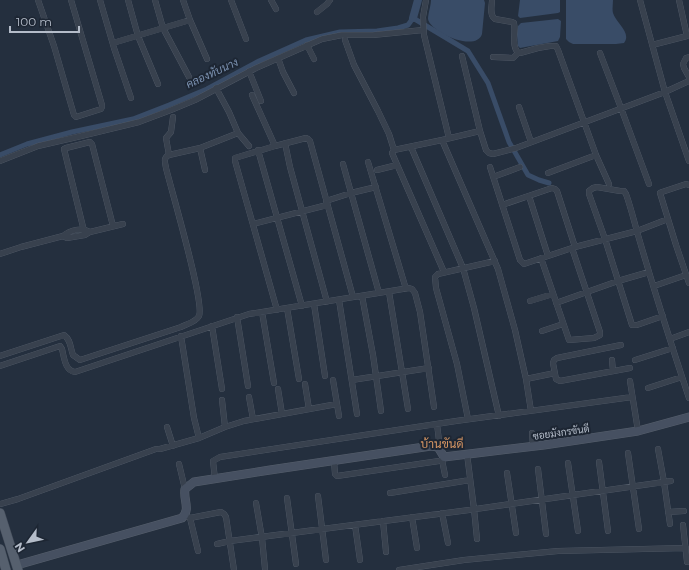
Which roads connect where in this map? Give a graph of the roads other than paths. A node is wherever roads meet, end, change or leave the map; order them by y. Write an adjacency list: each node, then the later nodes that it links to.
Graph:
1 (38, 0): 2 (street)
2 (71, 0)
3 (100, 0): 22 (street)
4 (128, 0): 19 (street)
5 (155, 0): 17 (street)
6 (183, 0): 16 (street)
7 (230, 0): 20 (street)
8 (272, 0): 14 (street)
9 (330, 0): 15 (street)
10 (426, 0): 18 (street)
11 (492, 0): 25 (street)
12 (640, 0): 24 (street)
13 (679, 0): 24 (street)
14 (276, 9)
15 (317, 12)
16 (190, 20): 17 (street); 31 (street)
17 (163, 28): 19 (street); 34 (street)
18 (423, 30): 23 (street); 50 (street)
19 (138, 36): 22 (street); 37 (street)
20 (246, 39)
21 (345, 40): 59 (street)
22 (113, 43): 42 (street)
23 (307, 45): 30 (street); 32 (street)
24 (652, 45): 39 (street)
25 (518, 53): 28 (street); 47 (street)
26 (600, 53): 45 (street)
27 (462, 56): 48 (street)
28 (494, 57)
29 (689, 57): 35 (street)
30 (278, 58): 33 (street); 40 (street)
31 (208, 59)
32 (314, 59)
33 (248, 71): 38 (street); 43 (street)
34 (189, 77)
35 (689, 77)
36 (689, 81): 39 (street)
37 (158, 84)
38 (216, 88): 49 (street); 62 (street)
39 (665, 92): 45 (street); 63 (street)
40 (294, 93)
41 (252, 95): 55 (street)
42 (131, 98)
43 (261, 101)
44 (519, 106): 52 (street)
45 (621, 108): 47 (street); 74 (street)
46 (173, 117): 60 (street)
47 (584, 122): 52 (street); 61 (street)
48 (480, 131): 50 (street); 52 (street)
49 (238, 133): 54 (street); 57 (street)
50 (449, 138): 51 (street)
51 (442, 140): 56 (street); 94 (street)
52 (531, 142)
53 (285, 143): 55 (street); 79 (street); 81 (street)
54 (249, 146)
55 (275, 146): 58 (street)
56 (411, 147): 59 (street); 95 (street)
57 (200, 148): 60 (street); 69 (street)
58 (258, 150): 82 (street); 85 (street)
59 (394, 150): 66 (street)
60 (170, 155): 130 (street)
61 (596, 156): 71 (street); 73 (street)
62 (0, 161)
63 (689, 161)
64 (368, 162): 76 (street)
65 (343, 164): 77 (street)
66 (397, 165): 70 (street); 96 (street)
67 (490, 167): 72 (street)
68 (520, 167): 72 (street)
69 (206, 170)
70 (377, 170)
71 (548, 173)
72 (493, 177): 80 (street)
73 (609, 184)
74 (649, 184)
75 (689, 185): 83 (street)
76 (376, 187): 77 (street); 102 (street)
77 (351, 193): 79 (street); 105 (street)
78 (529, 196): 80 (street); 90 (street); 92 (street)
79 (327, 203): 81 (street); 108 (street)
80 (502, 205): 93 (street)
81 (303, 211): 82 (street); 111 (street)
82 (277, 218): 85 (street); 114 (street)
83 (668, 220): 87 (street); 98 (street)
84 (123, 224): 86 (street)
85 (253, 224): 116 (street)
86 (113, 226): 88 (street); 88 (street)
87 (637, 231): 89 (street); 89 (street); 97 (street)
88 (87, 232): 91 (street)
89 (605, 239): 90 (street); 99 (street)
90 (574, 248): 92 (street); 104 (street)
91 (0, 254)
92 (548, 256): 93 (street)
93 (541, 258): 106 (street)
94 (495, 261): 95 (street); 143 (street)
95 (463, 268): 96 (street); 166 (street)
96 (444, 272): 169 (street)
97 (650, 272): 99 (street); 101 (street)
98 (686, 275): 100 (street); 101 (street)
99 (618, 281): 104 (street); 118 (street)
100 (689, 283)
101 (654, 286): 118 (street)
102 (406, 288): 103 (street); 134 (street)
103 (389, 292): 105 (street); 137 (street)
104 (587, 292): 112 (street); 120 (street)
105 (378, 293): 107 (street)
106 (553, 294): 110 (street); 112 (street)
107 (362, 296): 108 (street); 140 (street)
108 (353, 297): 109 (street)
109 (339, 300): 111 (street); 145 (street)
110 (530, 301)
111 (327, 302): 113 (street)
112 (556, 303): 120 (street)
113 (314, 304): 114 (street); 139 (street)
114 (302, 306): 115 (street)
115 (287, 308): 116 (street); 142 (street)
116 (277, 310): 117 (street)
117 (262, 312): 119 (street); 147 (street)
118 (663, 316): 125 (street)
119 (237, 317): 121 (street); 149 (street)
120 (563, 324): 122 (street)
121 (212, 326): 124 (street); 151 (street)
122 (542, 331)
123 (689, 332): 125 (street)
124 (181, 336): 133 (street); 175 (street)
125 (670, 339): 128 (street)
126 (598, 340): 129 (street)
127 (621, 345): 129 (street)
128 (672, 348): 132 (street); 141 (street)
129 (600, 349): 138 (street)
130 (0, 356)
131 (612, 360): 136 (street)
132 (635, 360)
133 (0, 366)
134 (429, 368): 137 (street); 158 (street)
135 (630, 368): 136 (street)
136 (613, 371): 138 (street)
137 (402, 372): 140 (street); 160 (street)
138 (555, 373): 143 (street)
139 (325, 376)
140 (376, 376): 145 (street); 161 (street)
141 (682, 377): 150 (street); 155 (street)
142 (300, 379)
143 (526, 379): 162 (street)
144 (333, 380): 157 (street)
145 (352, 380): 164 (street)
146 (630, 381): 154 (street)
147 (274, 383)
148 (305, 384): 159 (street)
149 (248, 386)
150 (648, 388)
151 (222, 389)
152 (278, 390): 163 (street)
153 (250, 397): 168 (street)
154 (632, 397): 162 (street); 173 (street)
155 (689, 398)
156 (222, 400): 172 (street)
157 (337, 404): 159 (street); 165 (street)
158 (434, 407)
159 (309, 409): 163 (street)
160 (408, 409)
161 (381, 410)
162 (531, 411): 166 (street)
163 (282, 414): 168 (street)
164 (357, 414)
165 (339, 416)
166 (499, 416): 169 (street)
167 (689, 417): 173 (street, ซอยมังกรขันดี)
168 (254, 419): 172 (street)
169 (468, 419): 170 (street)
170 (437, 424): 178 (street); 190 (street)
171 (167, 427): 176 (street)
172 (225, 427): 175 (street)
173 (638, 431): 177 (street, ซอยมังกรขันดี)
174 (532, 433): 177 (street)
175 (199, 438): 176 (street)
176 (173, 446): 204 (street)
177 (534, 446): 181 (street, ซอยมังกรขันดี)
178 (440, 449): 182 (street); 183 (street)
179 (658, 449): 192 (street)
180 (628, 453): 194 (street)
181 (467, 454): 182 (street, ซอยมังกรขันดี); 191 (street)
182 (443, 459): 183 (street); 189 (street)
183 (334, 461): 190 (street)
184 (599, 462): 196 (street)
185 (568, 463): 198 (street)
186 (179, 464): 195 (street)
187 (538, 469): 201 (street)
188 (507, 473): 203 (street)
189 (445, 475)
190 (215, 479): 195 (street)
191 (470, 480): 197 (street); 205 (street)
192 (664, 482): 193 (street); 194 (street); 207 (street)
193 (671, 482)
194 (634, 486): 196 (street); 217 (street)
195 (185, 489): 210 (street)
196 (602, 491): 198 (street); 219 (street)
197 (390, 493)
198 (573, 495): 201 (street); 218 (street)
199 (318, 496): 216 (street)
200 (287, 498): 221 (street)
201 (542, 499): 203 (street); 222 (street)
202 (256, 503): 223 (street)
203 (512, 503): 205 (street); 220 (street)
204 (0, 504)
205 (474, 509): 209 (street); 224 (street)
206 (684, 511): 207 (street)
207 (668, 512): 213 (street)
208 (0, 513): 237 (main road)
209 (442, 513): 211 (street); 226 (street)
210 (188, 517): 225 (street); 231 (street); 237 (street)
211 (412, 517): 212 (street); 228 (street)
212 (383, 521): 214 (street); 232 (street)
213 (670, 524)
214 (355, 525): 216 (street); 234 (street)
215 (683, 525): 229 (street)
216 (322, 529): 221 (street); 233 (street)
217 (639, 529)
218 (578, 531)
219 (608, 531)
220 (516, 533)
221 (292, 534): 223 (street); 236 (street)
222 (546, 534)
223 (262, 538): 225 (street); 238 (street)
224 (477, 539)
225 (230, 541): 227 (street); 240 (street)
226 (448, 543)
227 (217, 544)
228 (417, 548)
229 (686, 548): 235 (street); 241 (street)
230 (0, 549): 239 (main road)
231 (198, 551)
232 (386, 552)
233 (326, 560)
234 (360, 560)
235 (687, 562)
236 (296, 564)
237 (17, 567)
238 (265, 569)
239 (6, 570)
240 (234, 570)
241 (399, 570)

